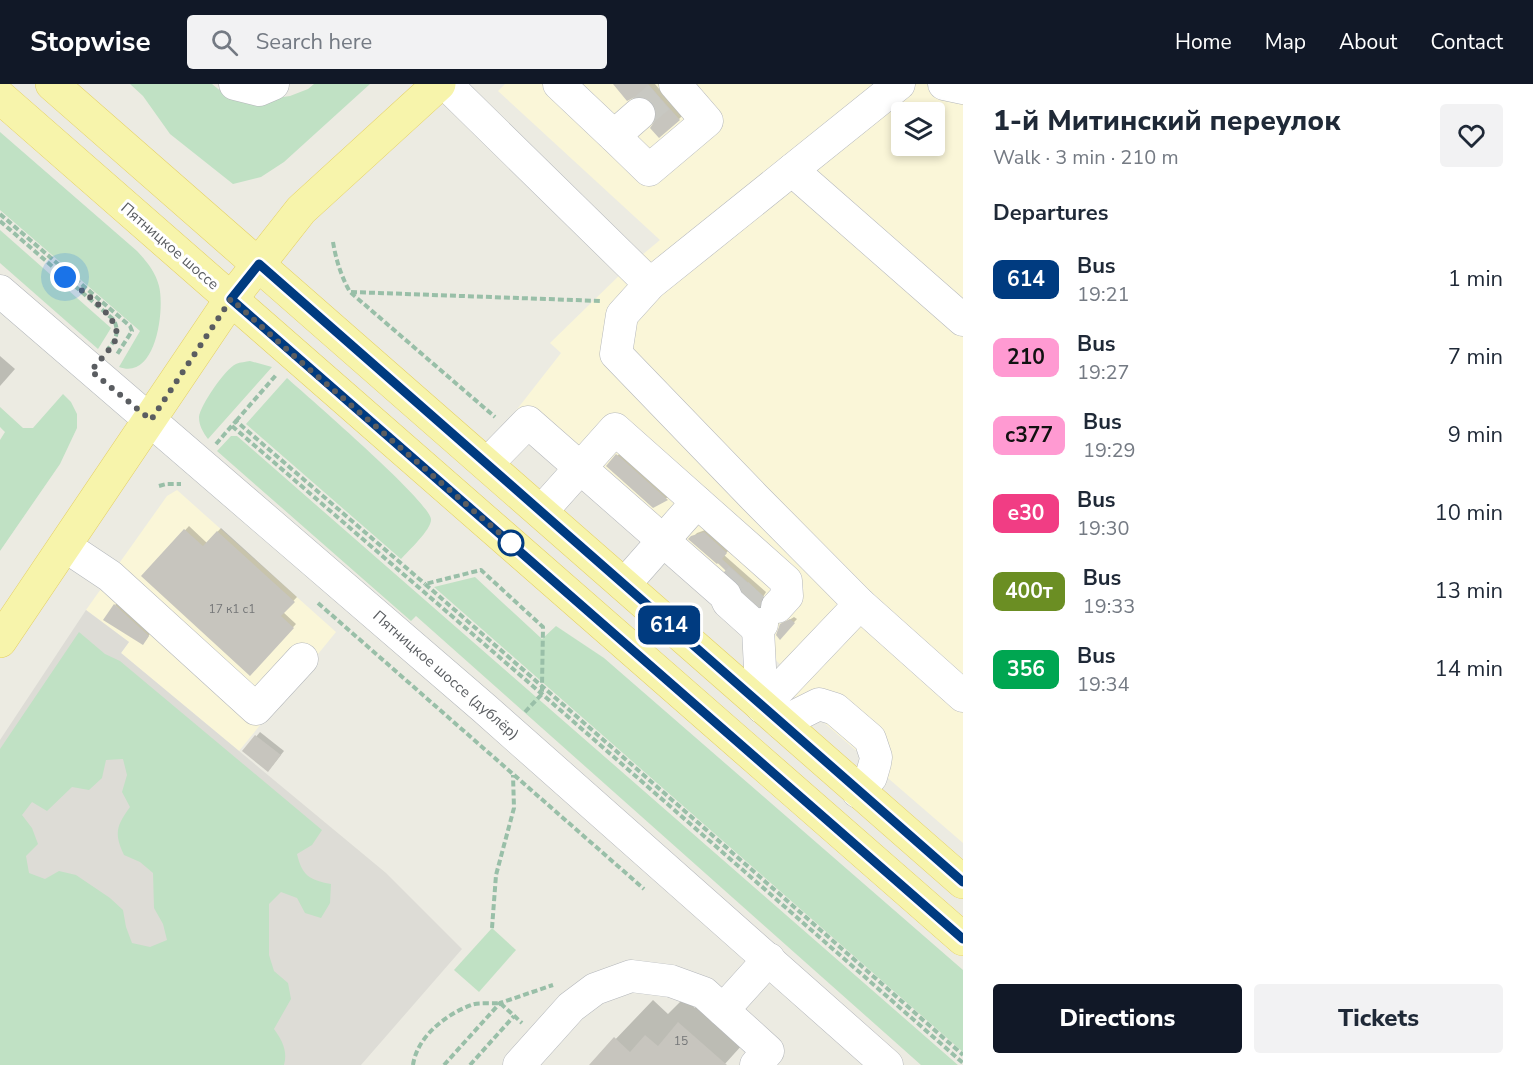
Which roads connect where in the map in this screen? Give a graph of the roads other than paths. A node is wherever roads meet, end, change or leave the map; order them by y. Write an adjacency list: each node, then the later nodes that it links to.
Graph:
1 (52, 84): 14 (main road)
2 (235, 84): 3 (street)
3 (273, 84)
4 (439, 84): 14 (main road)
5 (446, 84): 15 (street)
6 (559, 84): 12 (street)
7 (898, 84): 13 (street)
8 (944, 84): 9 (street)
9 (963, 88)
10 (662, 95): 12 (street); 12 (street)
11 (0, 98): 17 (main road, Пятницкое шоссе)
12 (614, 136)
13 (792, 170): 15 (street); 18 (street)
14 (259, 264): 17 (main road); 20 (main road)
15 (650, 284): 28 (street)
16 (0, 291): 19 (street, Пятницкое шоссе (дублёр))
17 (231, 299): 19 (main road); 35 (main road, Пятницкое шоссе)
18 (963, 320)
19 (151, 420): 25 (main road); 36 (street, Пятницкое шоссе (дублёр))
20 (487, 464): 21 (street); 23 (main road)
21 (580, 468): 22 (street); 23 (street); 24 (street)
22 (697, 502): 24 (street); 27 (street)
23 (541, 512): 26 (main road)
24 (663, 540): 26 (street); 27 (street)
25 (65, 546): 29 (main road); 30 (street)
26 (624, 585): 32 (main road)
27 (752, 597): 32 (street)
28 (860, 604): 31 (street); 32 (street)
29 (0, 641)
30 (302, 659)
31 (963, 696)
32 (771, 715): 33 (main road); 33 (street)
33 (858, 792): 34 (main road)
34 (963, 882)
35 (963, 939)
36 (769, 959): 37 (street); 40 (street, Пятницкое шоссе (дублёр))
37 (723, 1010): 38 (street); 39 (street)
38 (769, 1060)
39 (519, 1065)
40 (887, 1065)

